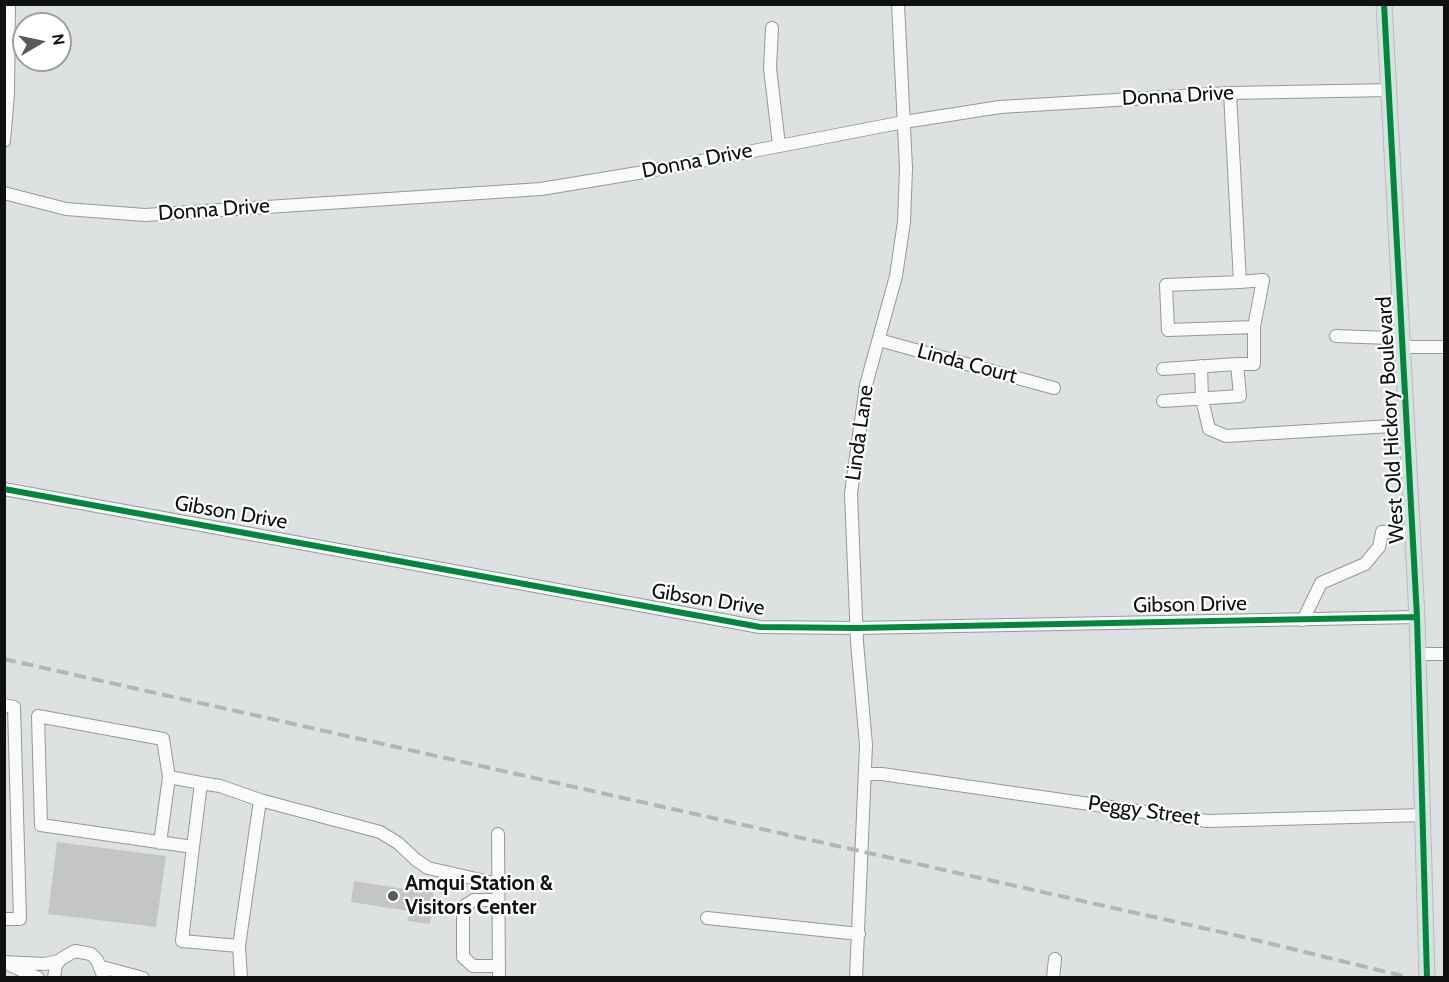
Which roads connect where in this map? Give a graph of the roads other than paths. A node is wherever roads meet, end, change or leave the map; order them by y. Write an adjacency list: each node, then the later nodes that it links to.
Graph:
1 (9, 4): 8 (street)
2 (898, 4): 7 (street, Linda Lane)
3 (1384, 4): 5 (main road, West Old Hickory Boulevard)
4 (772, 28): 9 (street)
5 (1390, 90): 6 (street, Donna Drive); 15 (main road, West Old Hickory Boulevard)
6 (1230, 93): 7 (street, Donna Drive); 11 (street)
7 (904, 122): 9 (street, Donna Drive); 14 (street, Linda Lane)
8 (4, 141)
9 (779, 145): 10 (street, Donna Drive)
10 (4, 193)
11 (1240, 282): 12 (street); 12 (street)
12 (1254, 327): 17 (street)
13 (1336, 336): 15 (street)
14 (879, 340): 20 (street, Linda Court); 28 (street, Linda Lane)
15 (1405, 347): 16 (street); 23 (main road, West Old Hickory Boulevard)
16 (1444, 347)
17 (1237, 364): 18 (street); 21 (street)
18 (1200, 366): 19 (street); 21 (street)
19 (1163, 369)
20 (1054, 388)
21 (1202, 399): 22 (street); 23 (street)
22 (1164, 401)
23 (1408, 425): 25 (main road, West Old Hickory Boulevard)
24 (4, 489): 28 (street, Gibson Drive)
25 (1413, 531): 26 (main road, West Old Hickory Boulevard); 27 (street)
26 (1417, 616): 27 (street, Gibson Drive); 29 (main road, West Old Hickory Boulevard)
27 (1303, 620): 28 (street, Gibson Drive)
28 (857, 628): 32 (street, Linda Lane)
29 (1418, 654): 30 (street); 36 (main road, West Old Hickory Boulevard)
30 (1444, 654)
31 (4, 705): 43 (street)
32 (866, 774): 36 (street, Peggy Street); 44 (street, Linda Lane)
33 (168, 777): 34 (street); 38 (street); 38 (street)
34 (201, 783): 35 (street); 39 (street)
35 (260, 800): 40 (street); 45 (street)
36 (1424, 815): 57 (main road, West Old Hickory Boulevard)
37 (498, 834): 40 (street)
38 (160, 843): 39 (street)
39 (193, 847): 45 (street)
40 (498, 884): 41 (street)
41 (498, 900): 50 (street); 50 (street)
42 (707, 918): 44 (street)
43 (4, 919)
44 (859, 934): 55 (street, Linda Lane)
45 (239, 946): 54 (street)
46 (1055, 959): 56 (street)
47 (59, 961): 48 (street); 49 (street); 52 (street)
48 (5, 963): 51 (street)
49 (103, 972): 53 (street)
50 (499, 972)
51 (38, 978)
52 (54, 978)
53 (143, 978)
54 (241, 978)
55 (856, 978)
56 (1053, 978)
57 (1426, 978)

